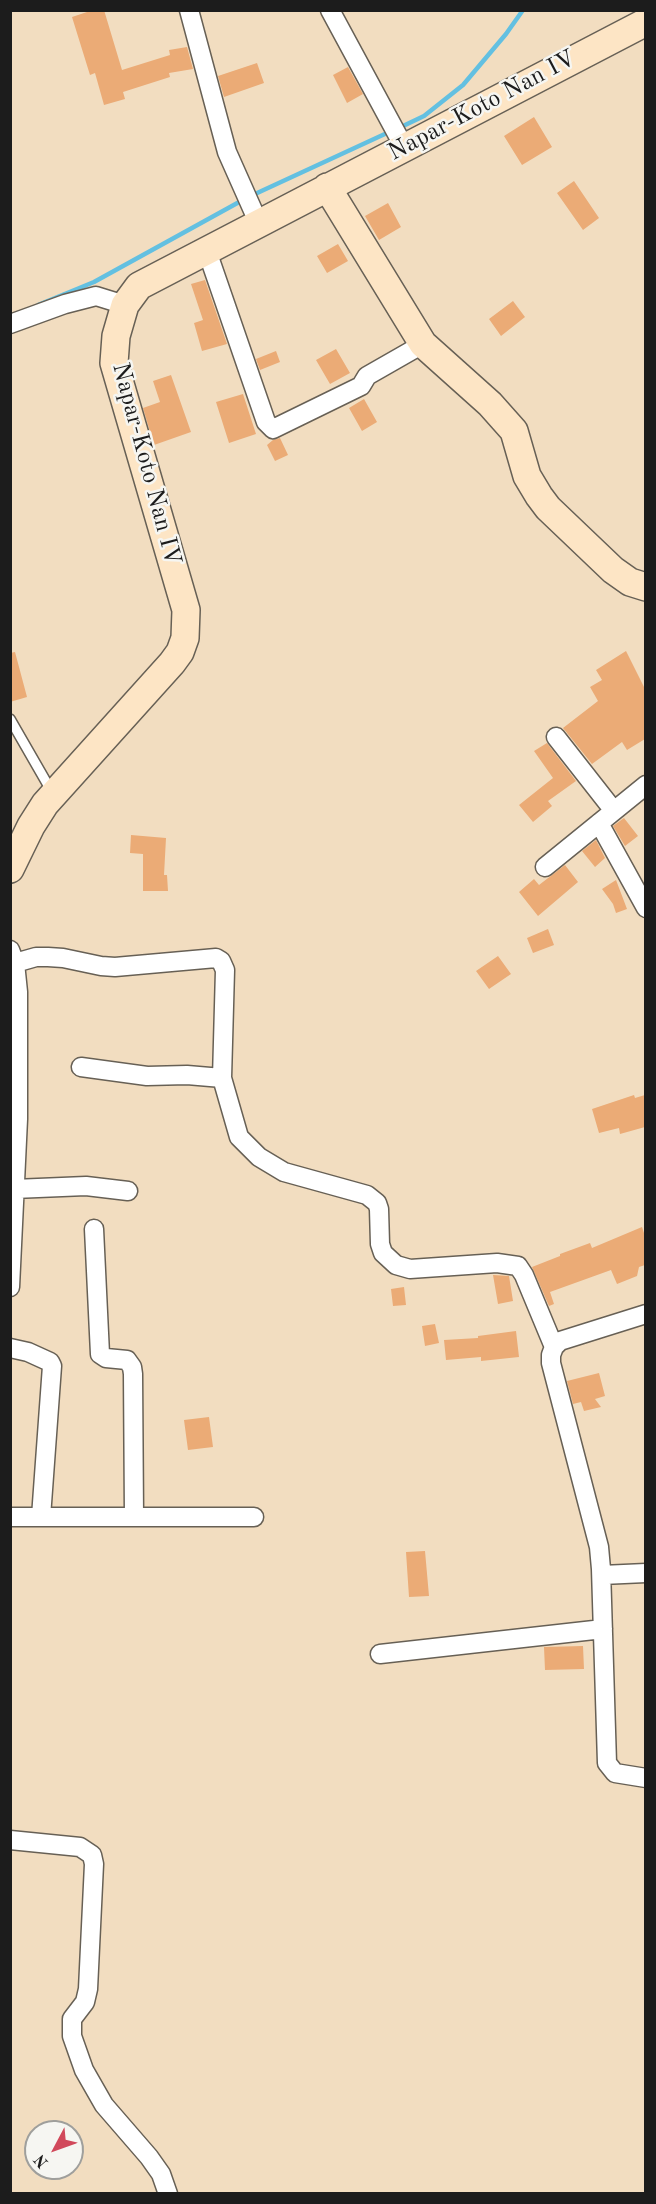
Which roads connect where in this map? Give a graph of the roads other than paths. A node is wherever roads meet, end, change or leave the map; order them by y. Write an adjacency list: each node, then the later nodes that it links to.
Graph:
1 (189, 10): 6 (street)
2 (330, 10): 4 (street)
3 (645, 22): 4 (street, Napar-Koto Nan IV)
4 (404, 147): 5 (street, Napar-Koto Nan IV)
5 (327, 187): 6 (street, Napar-Koto Nan IV); 10 (street)
6 (259, 224): 7 (street, Napar-Koto Nan IV)
7 (207, 251): 8 (street, Napar-Koto Nan IV); 10 (street)
8 (125, 305): 9 (street); 15 (street, Napar-Koto Nan IV)
9 (10, 324)
10 (423, 344): 11 (street)
11 (638, 588)
12 (10, 719): 15 (lane)
13 (556, 737): 16 (street)
14 (645, 785): 16 (street)
15 (53, 794): 19 (street, Napar-Koto Nan IV)
16 (614, 811): 17 (street)
17 (599, 823): 18 (street); 20 (street)
18 (545, 867)
19 (10, 869)
20 (645, 908)
21 (13, 956): 23 (street); 24 (street)
22 (81, 1068): 23 (street)
23 (222, 1078): 29 (street)
24 (14, 1189): 25 (street); 27 (street)
25 (128, 1191)
26 (94, 1229): 33 (street)
27 (10, 1287)
28 (645, 1314): 29 (street)
29 (554, 1347): 36 (street)
30 (10, 1348): 32 (street)
31 (10, 1517): 32 (street)
32 (41, 1517): 33 (street)
33 (134, 1517): 34 (street)
34 (254, 1517)
35 (645, 1573): 36 (street)
36 (602, 1575): 37 (street)
37 (603, 1629): 38 (street); 39 (street)
38 (380, 1654)
39 (645, 1778)
40 (10, 1840): 41 (street)
41 (168, 2193)

